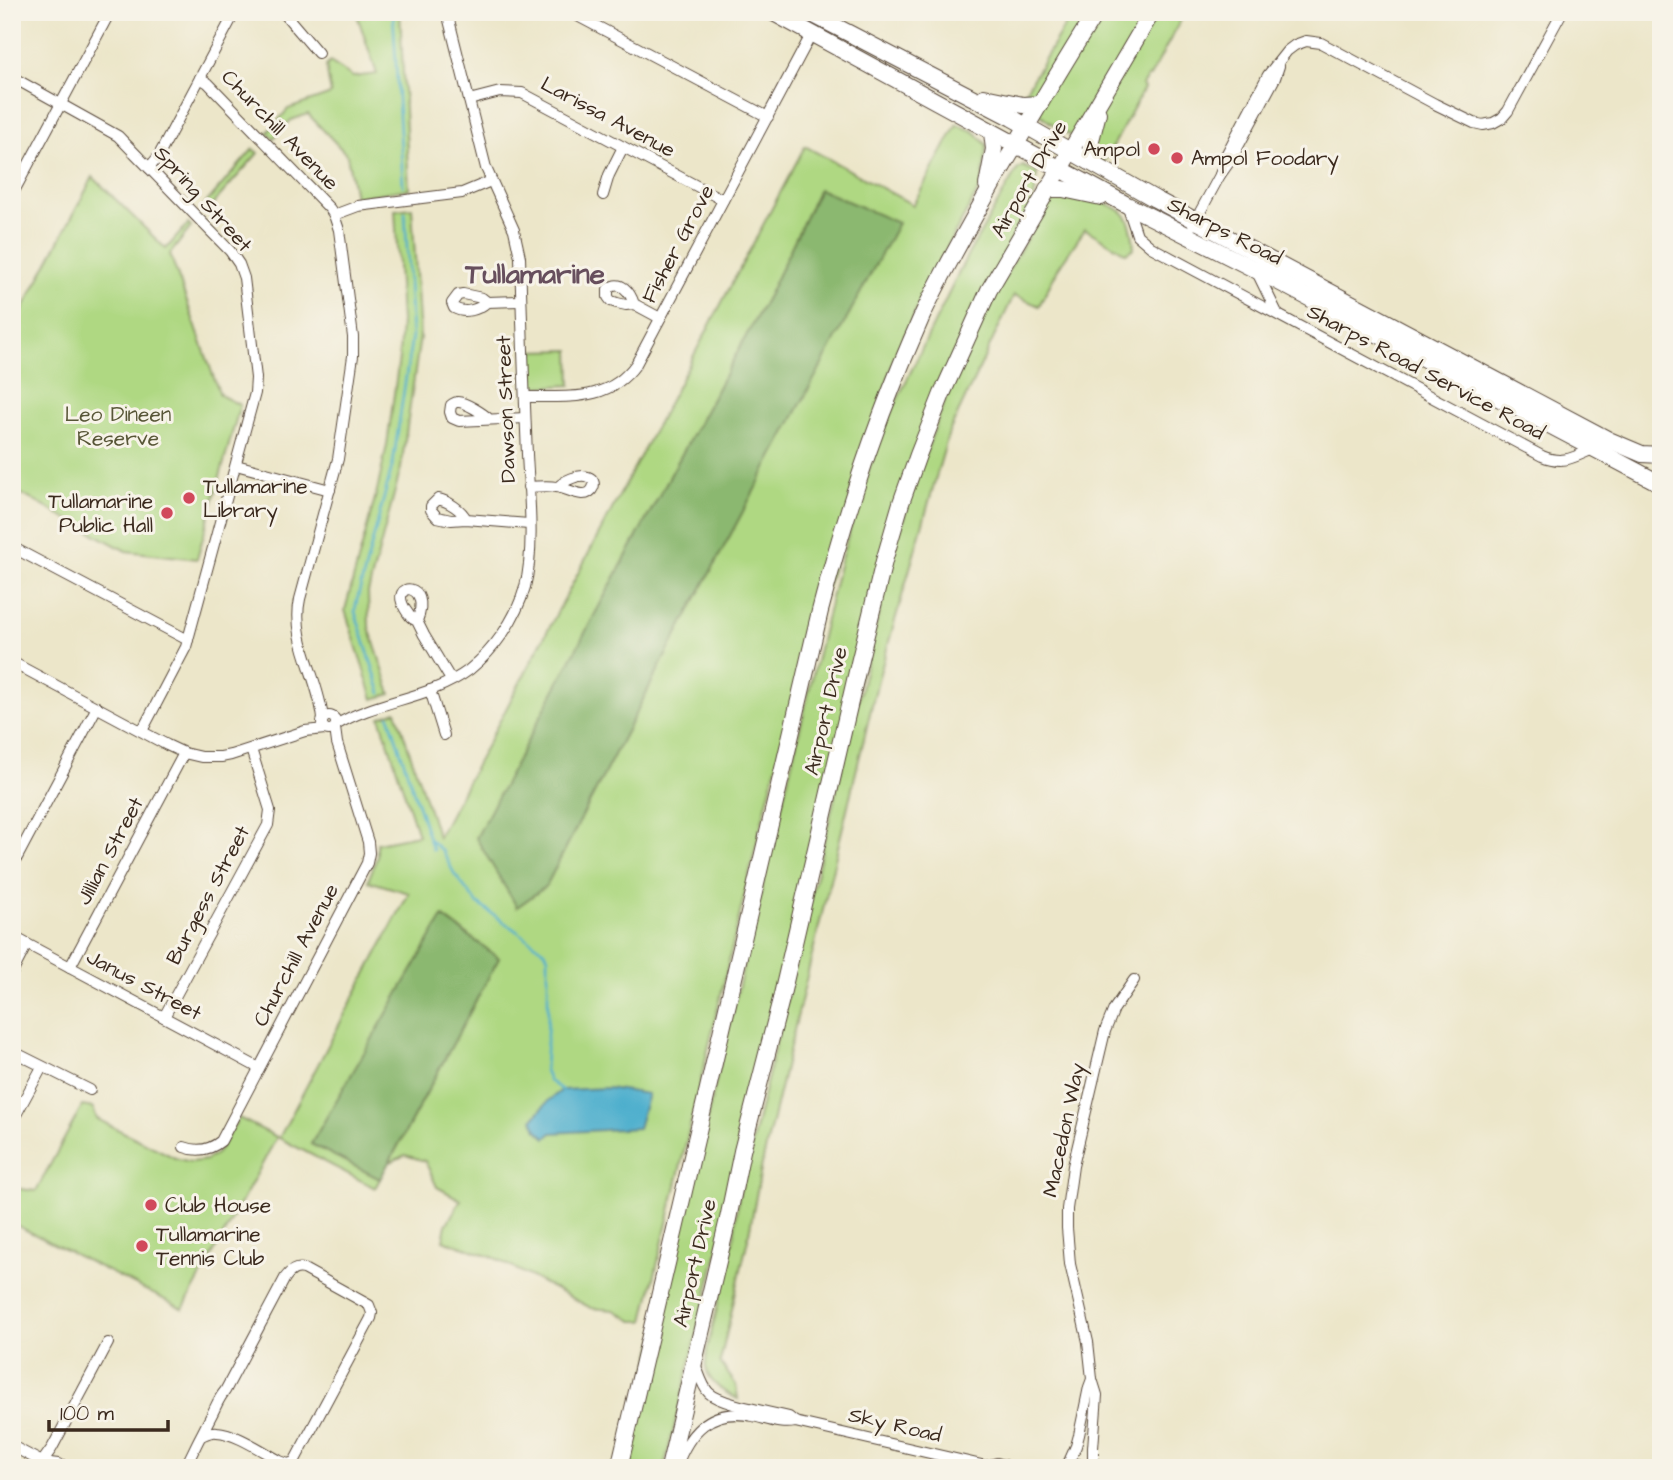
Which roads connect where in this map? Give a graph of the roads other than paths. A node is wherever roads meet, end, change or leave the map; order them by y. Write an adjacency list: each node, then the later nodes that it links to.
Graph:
1 (110, 12): 18 (street)
2 (235, 12): 14 (street)
3 (283, 12): 12 (street)
4 (447, 12): 17 (street, Dawson Street)
5 (570, 12): 20 (street)
6 (772, 12): 11 (main road, Sharps Road)
7 (808, 12): 16 (main road, Sharps Road)
8 (1096, 12): 19 (main road, Airport Drive)
9 (1152, 12): 15 (main road, Airport Drive)
10 (1562, 12): 37 (street)
11 (812, 33): 20 (street, Fisher Grove); 22 (main road, Sharps Road)
12 (318, 52)
13 (12, 77): 18 (street, Spring Street)
14 (200, 78): 27 (street); 36 (street, Churchill Avenue)
15 (1105, 91): 25 (main road, Airport Drive); 26 (main road)
16 (963, 93): 19 (main road); 21 (main road, Sharps Road)
17 (469, 100): 24 (street, Larissa Avenue); 29 (street, Dawson Street)
18 (61, 104): 27 (street, Spring Street); 31 (street)
19 (1040, 104): 21 (main road, Airport Drive)
20 (768, 117): 33 (street, Fisher Grove)
21 (1026, 127): 23 (main road, Airport Drive); 25 (main road, Sharps Road)
22 (992, 132): 23 (main road, Sharps Road); 34 (main road)
23 (1016, 145): 28 (main road, Sharps Road); 34 (main road, Airport Drive)
24 (623, 147): 32 (street); 33 (street, Larissa Avenue)
25 (1070, 150): 26 (main road, Sharps Road); 28 (main road, Airport Drive)
26 (1090, 162): 37 (main road, Sharps Road)
27 (149, 168): 50 (street, Spring Street)
28 (1059, 169): 30 (main road, Airport Drive); 35 (main road, Sharps Road)
29 (491, 181): 36 (street); 41 (street, Dawson Street)
30 (1047, 189): 35 (main road); 83 (main road, Airport Drive)
31 (12, 195)
32 (603, 195)
33 (723, 200): 44 (street, Fisher Grove)
34 (984, 201): 95 (main road, Airport Drive)
35 (1122, 203): 38 (main road, Sharps Road); 43 (street, Sharps Road Service Road)
36 (334, 215): 54 (street, Churchill Avenue)
37 (1195, 220): 38 (street); 49 (main road, Sharps Road)
38 (1187, 235): 39 (main road, Sharps Road)
39 (1256, 270): 43 (street, Sharps Road Service Road); 48 (main road, Sharps Road)
40 (487, 302): 41 (street)
41 (521, 302): 45 (street, Dawson Street)
42 (634, 304): 44 (street)
43 (1280, 316): 48 (street, Sharps Road Service Road)
44 (660, 318): 45 (street, Fisher Grove)
45 (525, 397): 46 (street, Dawson Street)
46 (525, 418): 47 (street); 52 (street, Dawson Street)
47 (489, 419)
48 (1593, 449): 51 (main road, Sharps Road)
49 (1661, 455)
50 (236, 465): 54 (street); 59 (street, Spring Street)
51 (1661, 484)
52 (528, 487): 53 (street); 56 (street, Dawson Street)
53 (558, 487)
54 (330, 490): 64 (street, Churchill Avenue)
55 (466, 519): 56 (street)
56 (529, 524): 61 (street, Dawson Street)
57 (12, 547): 59 (street)
58 (417, 621): 61 (street)
59 (188, 640): 65 (street, Spring Street)
60 (12, 662): 63 (street, Dawson Street)
61 (452, 680): 62 (street, Dawson Street)
62 (430, 690): 64 (street, Dawson Street); 66 (street)
63 (97, 708): 65 (street, Dawson Street); 69 (street)
64 (329, 723): 67 (street, Dawson Street); 78 (street, Churchill Avenue)
65 (142, 731): 68 (street, Dawson Street)
66 (444, 735)
67 (251, 749): 68 (street, Dawson Street); 75 (street, Burgess Street)
68 (184, 753): 72 (street, Jillian Street)
69 (12, 866)
70 (12, 936): 71 (street, Janus Street)
71 (27, 944): 72 (street, Janus Street); 73 (street)
72 (70, 967): 75 (street, Janus Street)
73 (12, 973)
74 (1134, 980): 84 (street, Macedon Way)
75 (164, 1017): 78 (street, Janus Street)
76 (12, 1051): 77 (street)
77 (42, 1066): 79 (street); 80 (street)
78 (259, 1068): 81 (street, Churchill Avenue)
79 (90, 1090)
80 (12, 1122)
81 (184, 1147)
82 (108, 1343): 90 (street)
83 (694, 1362): 86 (street, Sky Road); 96 (main road, Airport Drive)
84 (1092, 1379): 91 (street, Macedon Way); 99 (street, Macedon Way)
85 (214, 1411): 87 (street); 87 (street); 88 (street)
86 (795, 1422): 92 (street, Sky Road); 97 (street, Sky Road)
87 (231, 1435): 88 (street)
88 (201, 1436): 94 (street)
89 (12, 1446): 90 (street)
90 (44, 1465): 93 (street)
91 (1063, 1466): 99 (street)
92 (987, 1467): 98 (street, Sky Road)
93 (68, 1468)
94 (185, 1468)
95 (618, 1468)
96 (669, 1468)
97 (676, 1468)
98 (1014, 1468)
99 (1091, 1468)

